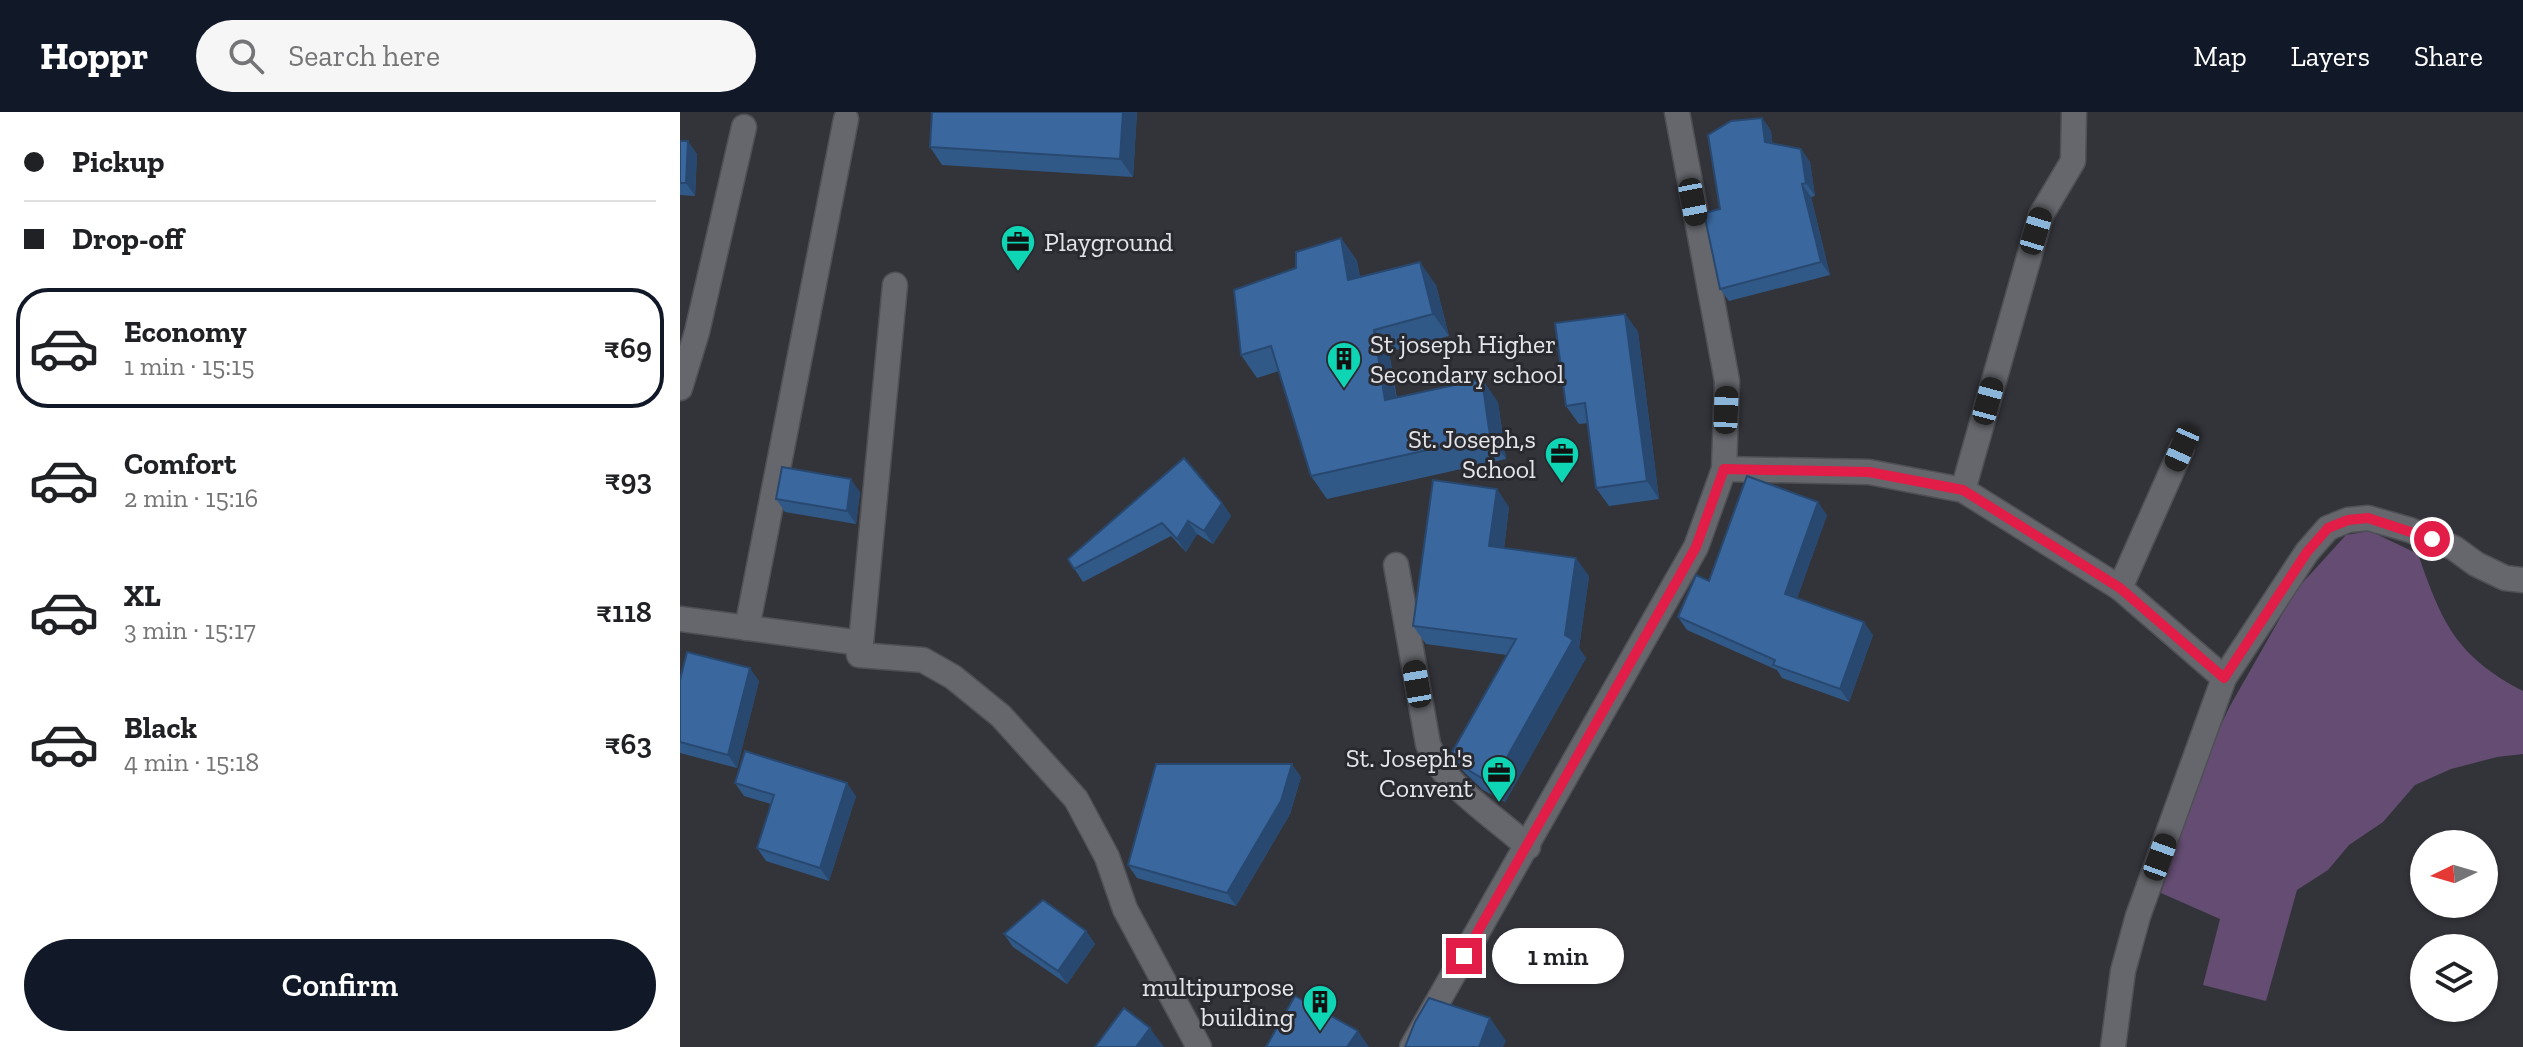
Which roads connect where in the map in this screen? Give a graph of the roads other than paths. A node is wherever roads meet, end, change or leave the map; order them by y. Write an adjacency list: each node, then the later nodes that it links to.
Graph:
1 (1677, 112): 9 (street)
2 (2074, 112): 10 (street)
3 (846, 119): 15 (street)
4 (744, 127): 6 (street)
5 (895, 285): 16 (street)
6 (689, 331): 7 (street)
7 (680, 388)
8 (2182, 448): 13 (street)
9 (1724, 469): 10 (street); 18 (street)
10 (1963, 490): 13 (street)
11 (1396, 565): 18 (street)
12 (2523, 580): 17 (street)
13 (2120, 588): 17 (street)
14 (680, 619): 15 (street)
15 (747, 628): 16 (street)
16 (861, 643): 19 (street)
17 (2224, 678): 21 (street)
18 (1528, 847): 20 (street)
19 (1199, 1047)
20 (1412, 1047)
21 (2113, 1047)

